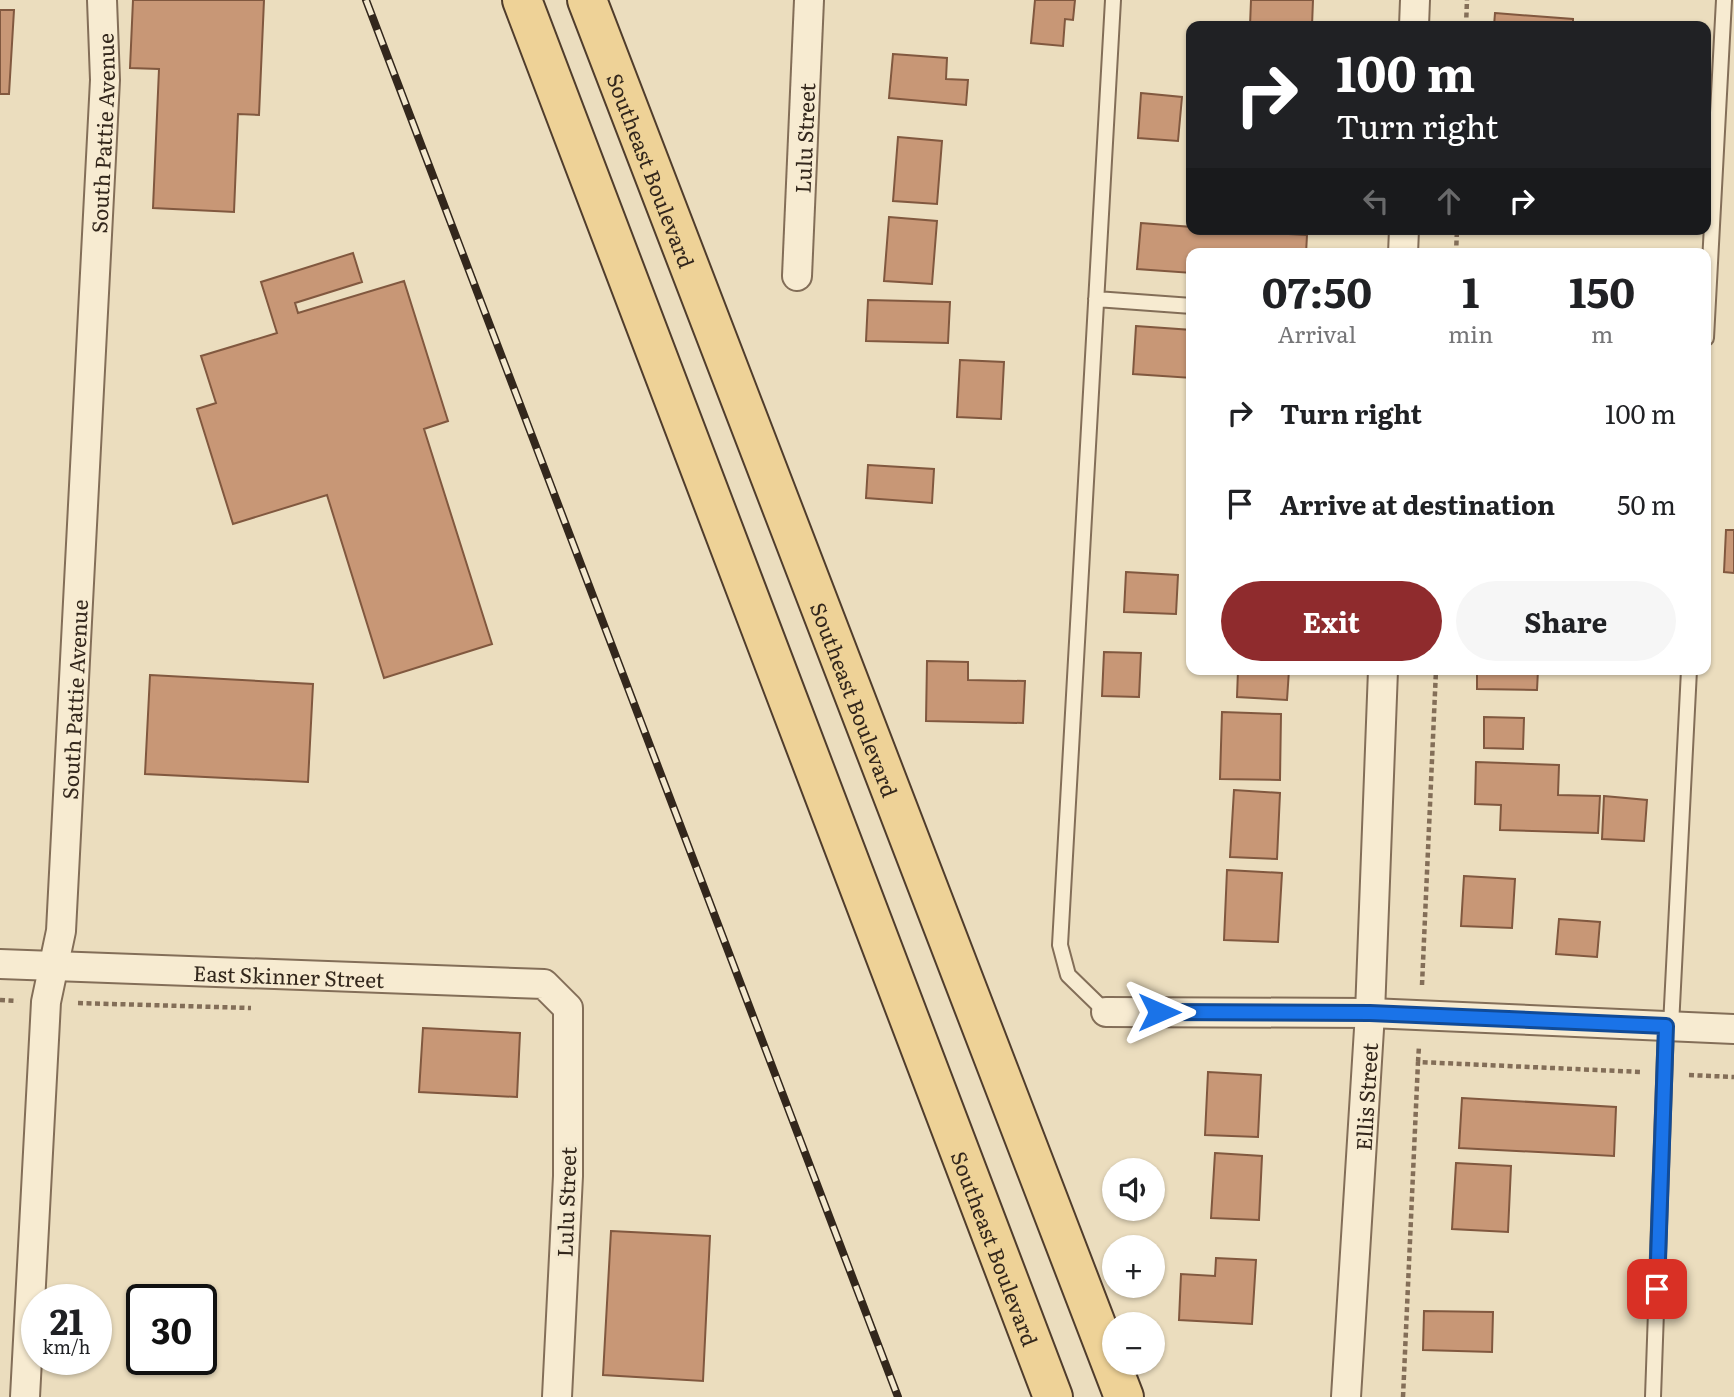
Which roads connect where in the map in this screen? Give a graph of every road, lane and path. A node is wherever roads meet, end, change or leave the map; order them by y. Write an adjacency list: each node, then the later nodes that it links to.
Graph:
1 (102, 0): 19 (street, South Pattie Avenue)
2 (522, 0): 31 (main road, Southeast Boulevard)
3 (587, 0): 32 (main road, Southeast Boulevard)
4 (809, 0): 12 (street, Lulu Street)
5 (1113, 0): 13 (lane)
6 (1415, 0): 9 (street)
7 (1468, 0): 10 (path)
8 (1724, 0): 11 (lane)
9 (1414, 21)
10 (1466, 21)
11 (1711, 248)
12 (797, 275)
13 (1096, 299): 14 (lane); 21 (lane)
14 (1186, 306)
15 (1383, 675): 22 (street, Ellis Street)
16 (1436, 675): 23 (path)
17 (1689, 675): 24 (lane)
18 (0, 964): 19 (street, East Skinner Street)
19 (54, 967): 20 (street, East Skinner Street); 29 (street, South Pattie Avenue)
20 (568, 1008): 30 (street, Lulu Street)
21 (1106, 1012): 22 (street)
22 (1370, 1013): 23 (street); 33 (street, Ellis Street)
23 (1420, 1015): 24 (street); 26 (path)
24 (1668, 1026): 25 (street); 27 (lane)
25 (1734, 1029)
26 (1419, 1062): 27 (path); 34 (path)
27 (1664, 1073): 28 (path); 35 (lane)
28 (1734, 1077)
29 (25, 1397)
30 (557, 1397)
31 (1054, 1397)
32 (1124, 1397)
33 (1346, 1397)
34 (1403, 1397)
35 (1653, 1397)

